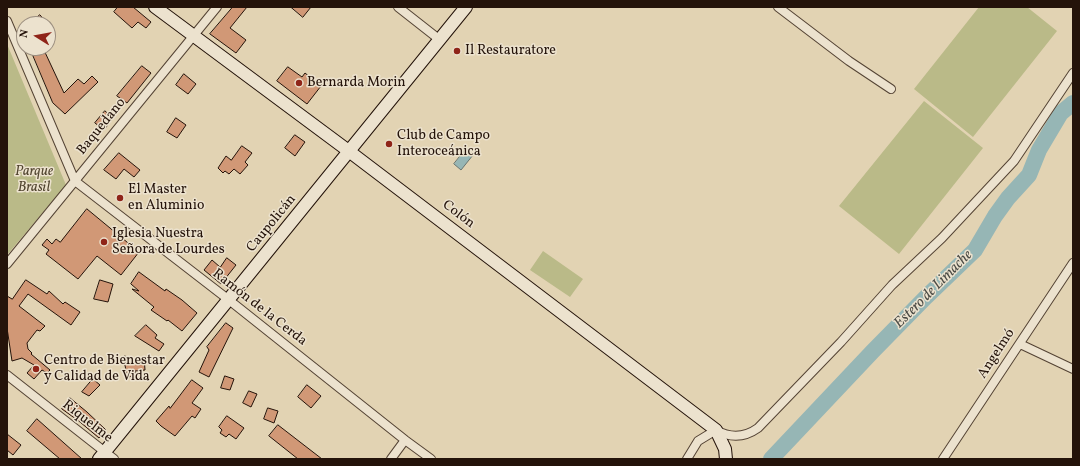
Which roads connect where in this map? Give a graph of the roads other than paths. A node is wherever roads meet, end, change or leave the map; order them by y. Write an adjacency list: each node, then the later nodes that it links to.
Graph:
1 (155, 7): 7 (street, Colón)
2 (217, 7): 7 (street, Baquedano)
3 (398, 7): 8 (street)
4 (465, 7): 8 (street, Caupolicán)
5 (778, 7): 10 (street)
6 (7, 21): 12 (street, Ramón de la Cerda)
7 (194, 36): 11 (street, Colón); 12 (street, Baquedano)
8 (440, 40): 11 (street, Caupolicán)
9 (1073, 73): 19 (street)
10 (891, 89)
11 (350, 152): 15 (street, Caupolicán); 19 (street, Colón)
12 (75, 181): 14 (street, Baquedano); 15 (street, Ramón de la Cerda)
13 (1073, 263): 16 (street, Angelmó)
14 (7, 264)
15 (229, 300): 20 (street, Ramón de la Cerda); 21 (street, Caupolicán)
16 (1020, 344): 17 (street); 26 (street, Angelmó)
17 (1073, 369)
18 (7, 375): 21 (street, Riquelme)
19 (716, 430): 24 (street); 25 (street, Colón)
20 (405, 440): 22 (street); 23 (street, Ramón de la Cerda)
21 (106, 457)
22 (391, 459)
23 (431, 459)
24 (687, 459)
25 (726, 459)
26 (944, 459)

